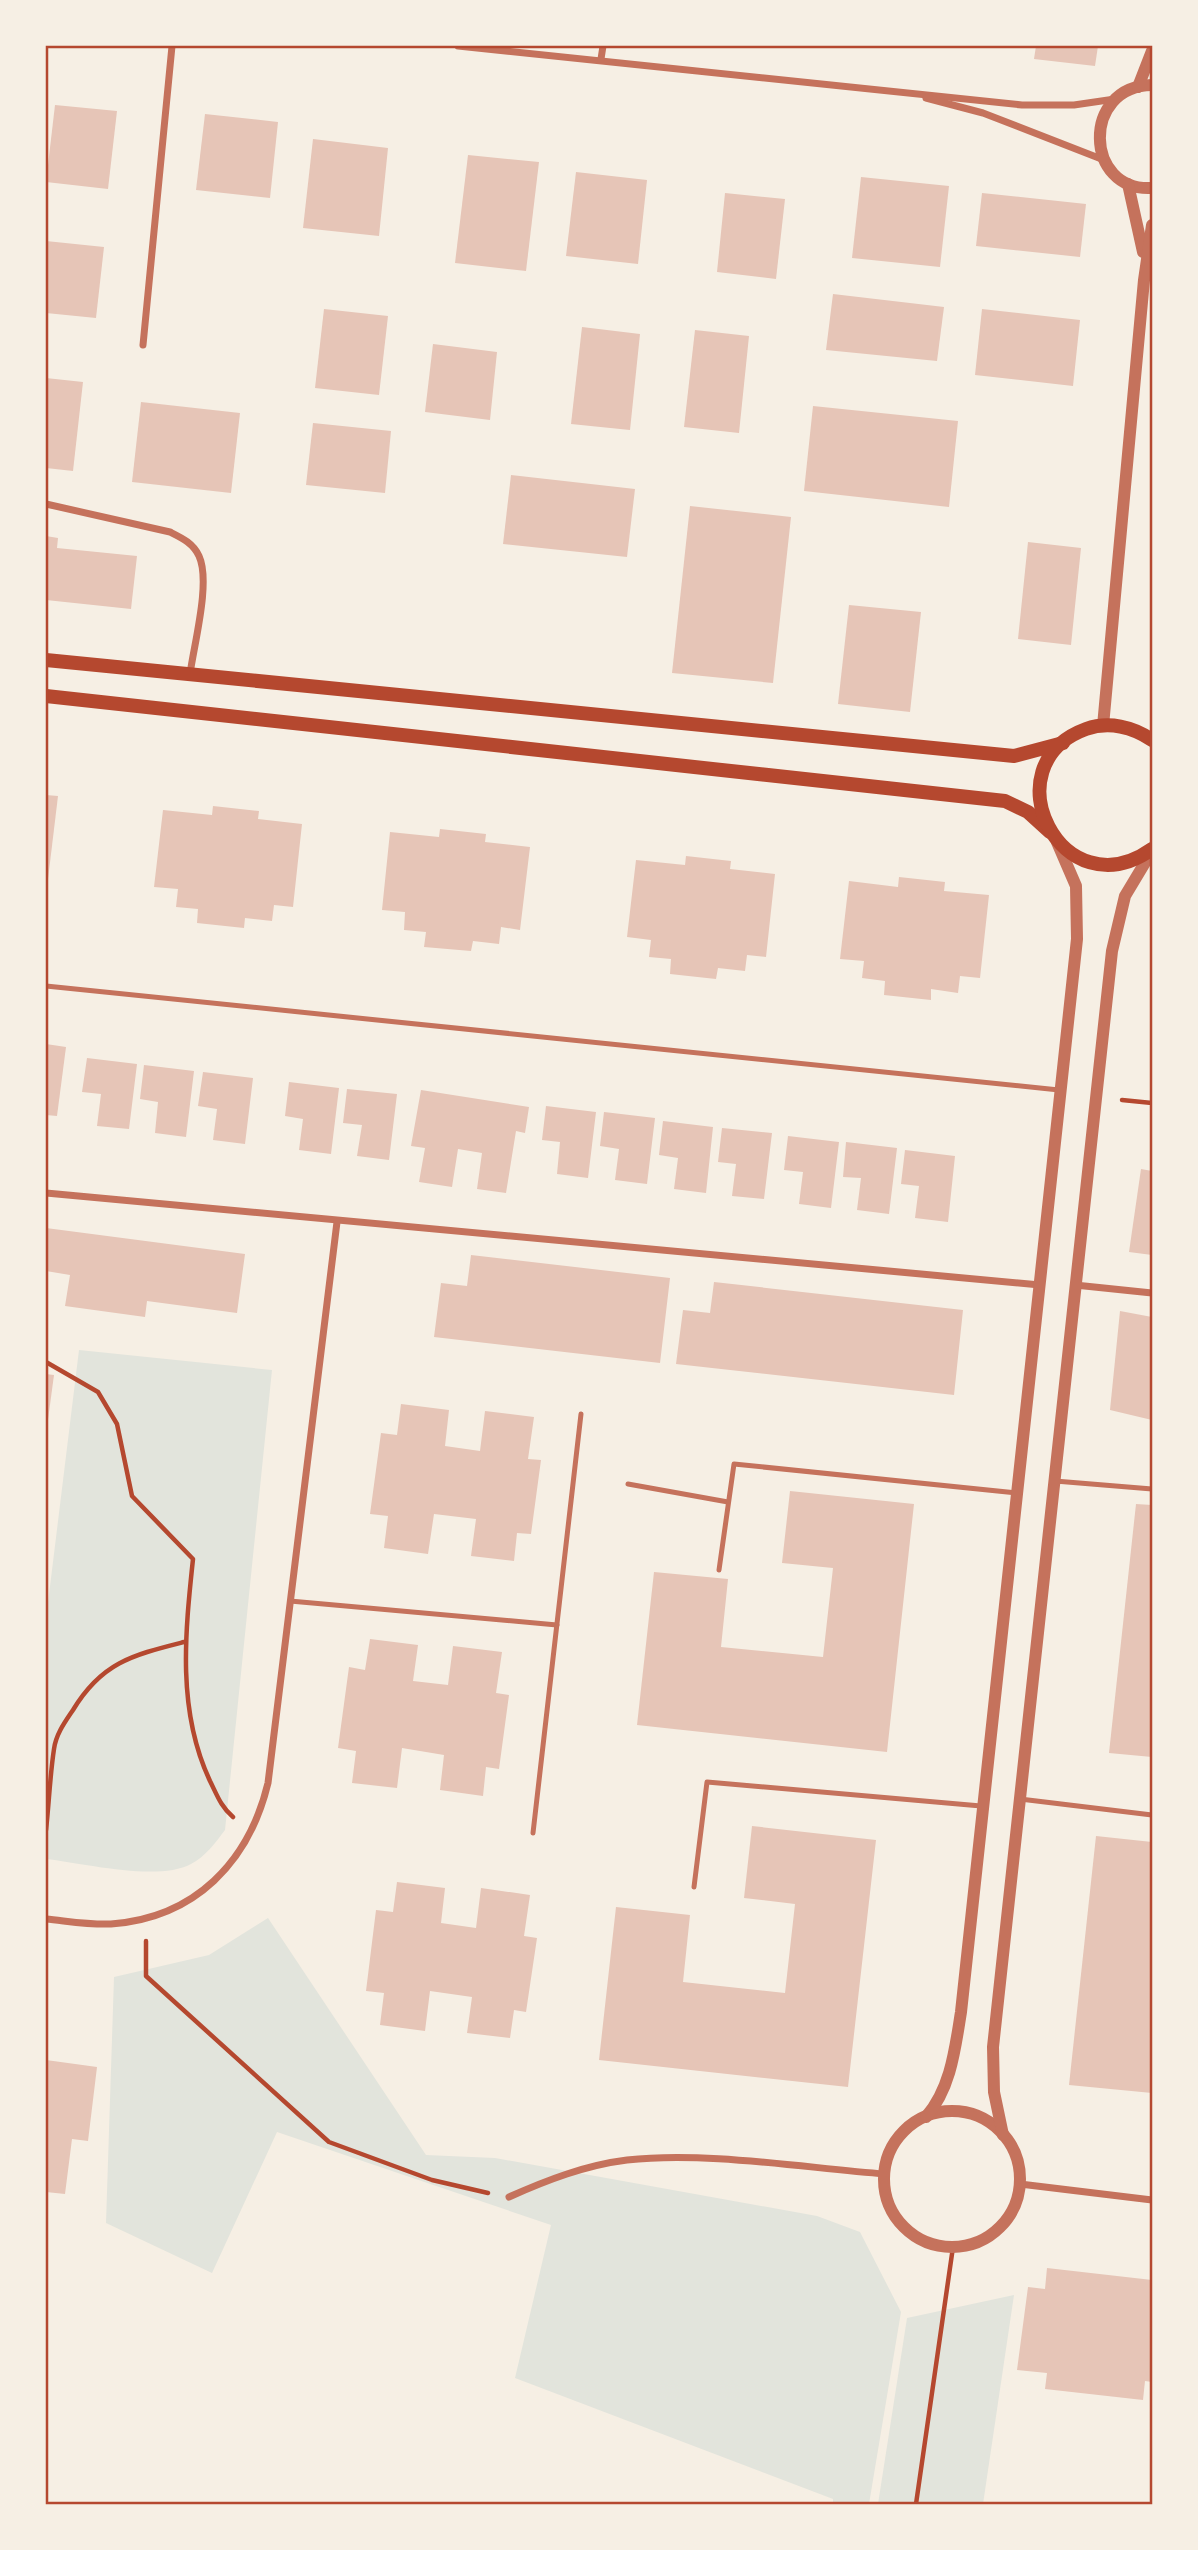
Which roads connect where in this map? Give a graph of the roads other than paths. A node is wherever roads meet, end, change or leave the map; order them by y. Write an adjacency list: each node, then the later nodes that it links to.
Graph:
1 (172, 46): 15 (street)
2 (458, 46): 5 (street)
3 (603, 46): 5 (street)
4 (1153, 51): 7 (street)
5 (601, 59): 8 (street)
6 (1153, 85): 7 (street)
7 (1138, 87): 9 (street)
8 (901, 92): 9 (street); 10 (street)
9 (1115, 99): 10 (street)
10 (1104, 160): 11 (street)
11 (1128, 184): 12 (street); 14 (street)
12 (1153, 188)
13 (1153, 225): 14 (street)
14 (1144, 280): 20 (street)
15 (143, 345)
16 (46, 504): 18 (street)
17 (46, 660): 18 (main road)
18 (190, 674): 22 (main road)
19 (46, 696): 23 (main road)
20 (1104, 726): 21 (main road); 22 (main road)
21 (1153, 740)
22 (1063, 743): 23 (main road)
23 (1053, 837): 24 (main road); 26 (street)
24 (1153, 850): 30 (street)
25 (46, 986): 26 (lane)
26 (1060, 1090): 29 (street)
27 (46, 1193): 28 (street)
28 (337, 1222): 29 (street); 39 (street)
29 (1040, 1285): 36 (street)
30 (1075, 1285): 31 (street); 33 (street)
31 (1153, 1293)
32 (581, 1414): 40 (lane)
33 (1054, 1481): 35 (lane); 41 (street)
34 (628, 1484): 37 (lane)
35 (1153, 1489)
36 (1017, 1493): 37 (lane); 42 (street)
37 (728, 1502): 38 (lane)
38 (719, 1570)
39 (290, 1601): 40 (lane); 46 (street)
40 (557, 1625): 44 (lane)
41 (1019, 1799): 43 (lane); 48 (street)
42 (983, 1806): 45 (lane); 47 (street)
43 (1153, 1815)
44 (533, 1833)
45 (694, 1887)
46 (46, 1919)
47 (926, 2117): 48 (street); 49 (street)
48 (1003, 2134): 50 (street)
49 (885, 2175): 50 (street); 51 (street)
50 (1020, 2184): 52 (street)
51 (509, 2197)
52 (1153, 2200)

